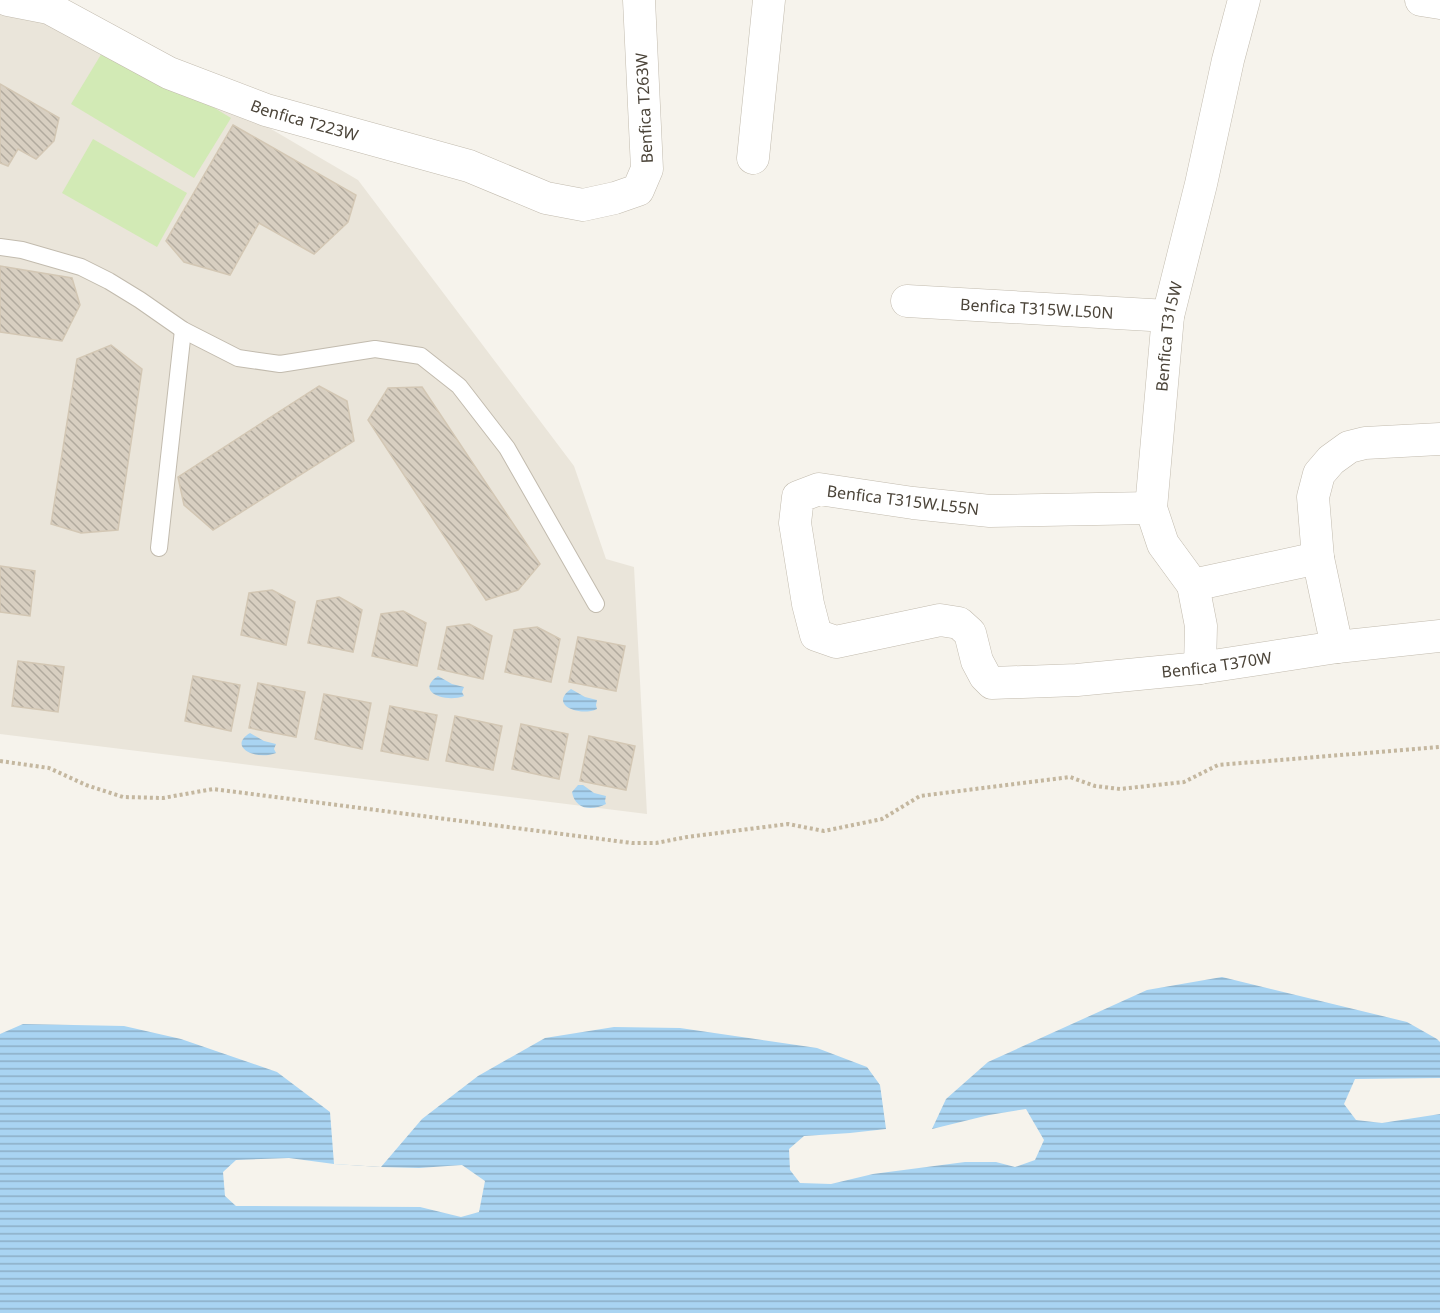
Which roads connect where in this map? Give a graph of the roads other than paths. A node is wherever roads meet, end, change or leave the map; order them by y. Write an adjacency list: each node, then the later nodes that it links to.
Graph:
1 (8, 0): 7 (street, Benfica T223W)
2 (639, 0): 9 (street, Benfica T263W)
3 (769, 0): 8 (street)
4 (1244, 0): 12 (street, Benfica T315W)
5 (1421, 0): 6 (street)
6 (1440, 3)
7 (50, 4): 9 (street, Benfica T223W)
8 (753, 158)
9 (615, 198)
10 (0, 247): 13 (lane)
11 (907, 301): 12 (street, Benfica T315W.L50N)
12 (1168, 316): 15 (street, Benfica T315W)
13 (183, 330): 16 (lane); 19 (lane)
14 (1440, 440): 17 (street)
15 (1151, 508): 18 (street, Benfica T315W); 23 (street, Benfica T315W.L55N)
16 (159, 548)
17 (1318, 558): 18 (street); 21 (street)
18 (1193, 585): 22 (street, Benfica T315W)
19 (596, 604)
20 (1440, 636): 21 (street, Benfica T370W)
21 (1337, 647): 22 (street, Benfica T370W)
22 (1200, 668): 23 (street, Benfica T370W)
23 (992, 683)

